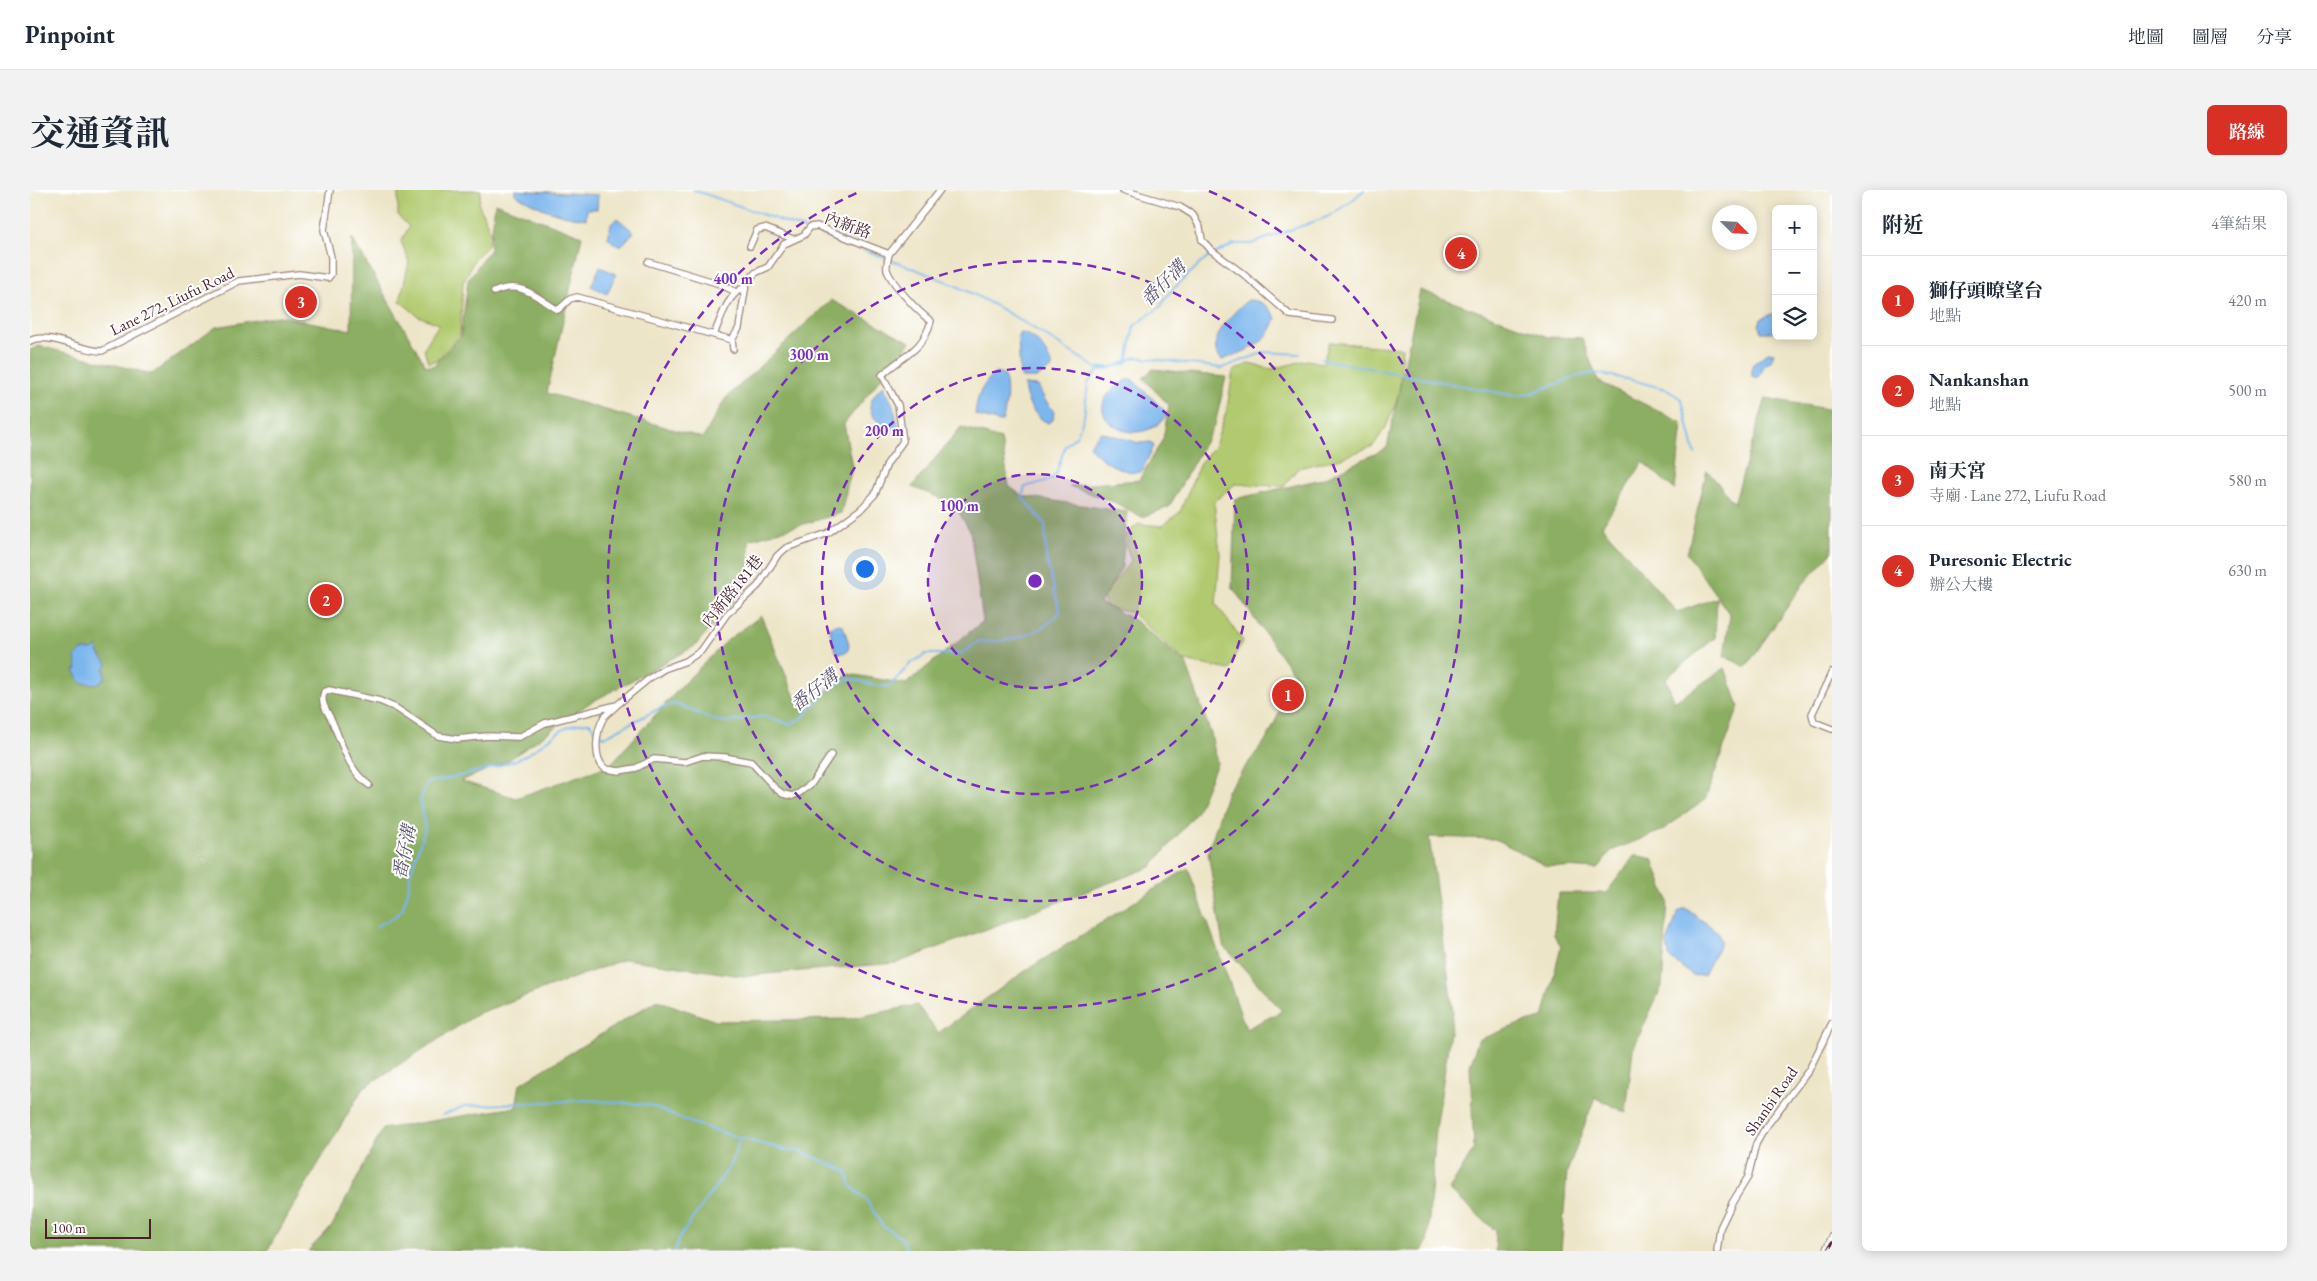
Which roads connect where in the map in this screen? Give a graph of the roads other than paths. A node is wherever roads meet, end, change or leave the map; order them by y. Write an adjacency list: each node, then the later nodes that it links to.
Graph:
1 (330, 190): 14 (street, Lane 272, Liufu Road)
2 (940, 190): 6 (street)
3 (1123, 190): 11 (street)
4 (793, 239): 5 (street); 6 (street, 內新路); 8 (street, 內新路)
5 (750, 246)
6 (888, 254): 17 (street, 內新路181巷)
7 (648, 262): 10 (street)
8 (745, 287): 10 (street, 內新路); 13 (street)
9 (494, 292): 12 (street)
10 (736, 292): 12 (street)
11 (1332, 320)
12 (714, 336): 13 (street)
13 (732, 340): 15 (street)
14 (30, 341)
15 (734, 348)
16 (1832, 672): 18 (street)
17 (617, 705): 19 (street); 20 (street, 內新路181巷)
18 (1832, 729)
19 (831, 755)
20 (369, 785)
21 (1832, 1023): 23 (street, Shanbi Road)
22 (1832, 1237): 24 (street)
23 (1717, 1251)
24 (1825, 1251)

